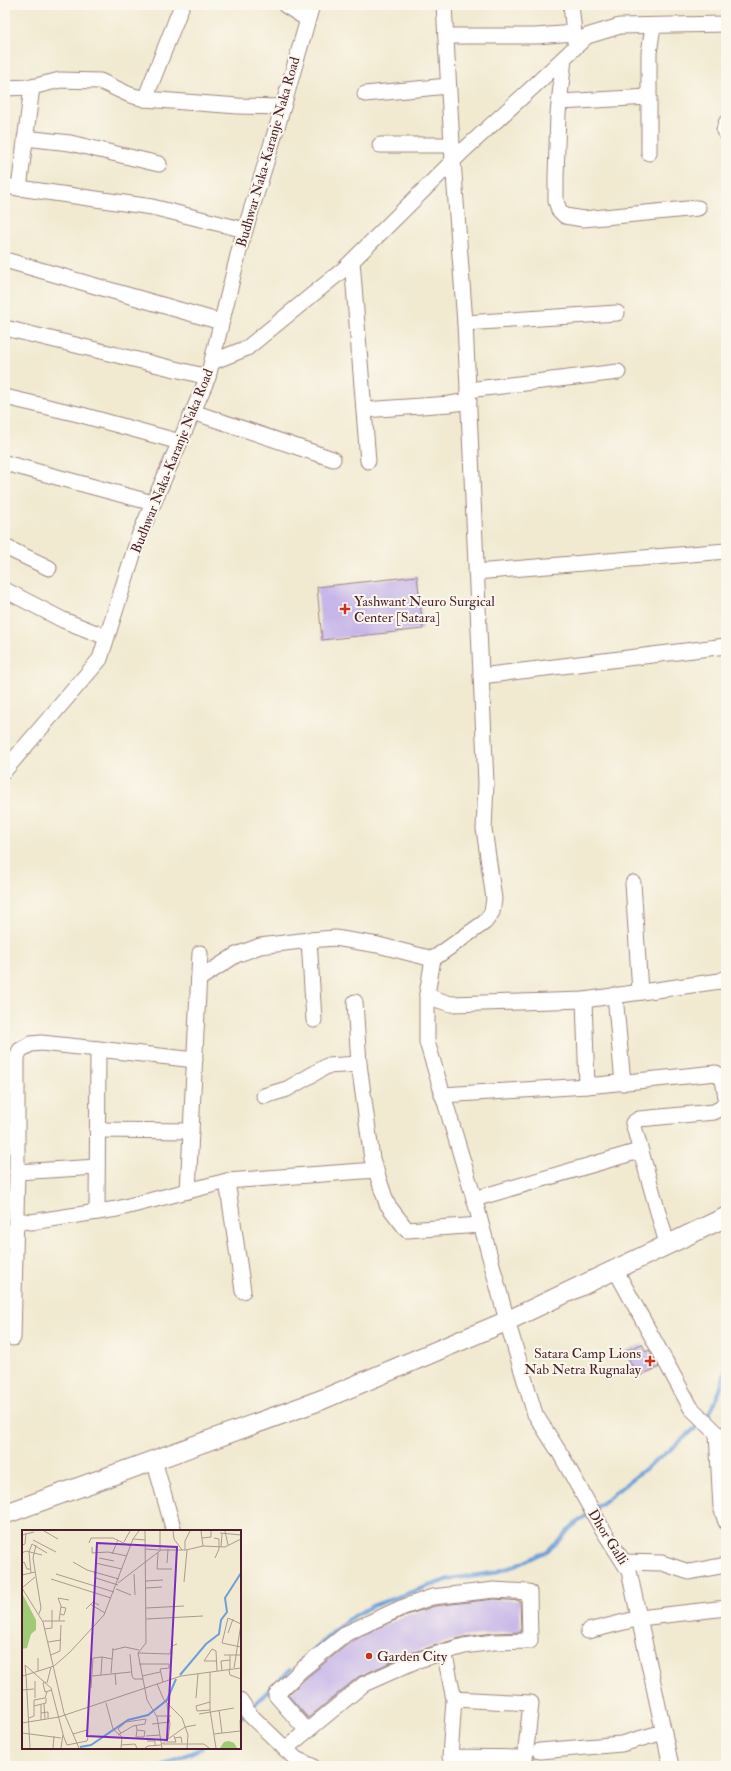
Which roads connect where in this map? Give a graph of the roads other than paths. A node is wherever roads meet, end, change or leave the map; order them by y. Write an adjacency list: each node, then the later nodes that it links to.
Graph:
1 (182, 5): 16 (street)
2 (285, 5): 5 (street)
3 (444, 5): 8 (street)
4 (571, 5): 9 (street)
5 (309, 12): 18 (street, Budhwar Naka-Karanje Naka Road)
6 (726, 24): 7 (street)
7 (653, 26): 9 (street); 15 (street)
8 (446, 36): 9 (street); 11 (street)
9 (575, 40): 10 (street)
10 (564, 58): 17 (street); 23 (street)
11 (448, 86): 14 (street); 21 (street)
12 (32, 87): 13 (street); 16 (street); 19 (street)
13 (5, 88)
14 (365, 94)
15 (649, 97): 17 (street); 22 (street)
16 (145, 99): 18 (street)
17 (560, 102): 26 (street)
18 (283, 106): 27 (street, Budhwar Naka-Karanje Naka Road)
19 (25, 138): 24 (street); 25 (street)
20 (380, 145): 21 (street)
21 (452, 145): 23 (street)
22 (649, 153)
23 (453, 161): 29 (street); 32 (street)
24 (159, 164)
25 (12, 187): 27 (street)
26 (698, 208)
27 (245, 230): 31 (street, Budhwar Naka-Karanje Naka Road)
28 (5, 260): 31 (street)
29 (352, 261): 34 (street); 39 (street)
30 (617, 313): 32 (street)
31 (221, 322): 34 (street, Budhwar Naka-Karanje Naka Road)
32 (465, 323): 37 (street)
33 (5, 328): 36 (street)
34 (212, 362): 36 (street, Budhwar Naka-Karanje Naka Road)
35 (618, 372): 37 (street)
36 (208, 377): 40 (street, Budhwar Naka-Karanje Naka Road)
37 (468, 395): 39 (street); 49 (street)
38 (5, 397): 41 (street)
39 (364, 410): 43 (street)
40 (193, 412): 41 (street, Budhwar Naka-Karanje Naka Road); 42 (street)
41 (180, 442): 45 (street, Budhwar Naka-Karanje Naka Road)
42 (333, 459)
43 (368, 461)
44 (5, 463): 45 (street)
45 (153, 504): 51 (street, Budhwar Naka-Karanje Naka Road)
46 (5, 547): 48 (street)
47 (726, 551): 49 (street)
48 (49, 568)
49 (476, 572): 53 (street)
50 (5, 590): 51 (street)
51 (106, 637): 54 (street, Budhwar Naka-Karanje Naka Road)
52 (726, 646): 53 (street)
53 (481, 676): 58 (street)
54 (5, 770)
55 (632, 884): 61 (street)
56 (309, 940): 58 (street); 59 (street); 66 (street)
57 (200, 953): 59 (street)
58 (433, 959): 62 (street, Dhor Galli)
59 (199, 978): 68 (street)
60 (726, 978): 61 (street)
61 (640, 992): 63 (street)
62 (427, 994): 64 (street); 72 (street, Dhor Galli)
63 (615, 996): 64 (street); 70 (street)
64 (584, 1000): 71 (street)
65 (355, 1002): 69 (street)
66 (314, 1020)
67 (98, 1049): 68 (street); 75 (street); 80 (street)
68 (195, 1060): 76 (street)
69 (359, 1064): 73 (street); 79 (street)
70 (623, 1083): 71 (street); 74 (street)
71 (587, 1086): 72 (street)
72 (442, 1095): 83 (street, Dhor Galli)
73 (264, 1096)
74 (726, 1098): 77 (street)
75 (97, 1130): 76 (street); 78 (street)
76 (191, 1131): 82 (street)
77 (639, 1151): 83 (street); 88 (street)
78 (97, 1167): 80 (street); 84 (street)
79 (376, 1170): 81 (street); 87 (street)
80 (17, 1172): 86 (street)
81 (226, 1181): 82 (street); 90 (street)
82 (188, 1191): 84 (street)
83 (474, 1199): 87 (street, Dhor Galli)
84 (96, 1212): 86 (street)
85 (726, 1217): 88 (main road)
86 (16, 1220): 92 (street)
87 (481, 1225): 91 (street, Dhor Galli)
88 (667, 1244): 89 (main road)
89 (615, 1269): 91 (main road); 93 (street)
90 (243, 1291)
91 (507, 1321): 94 (main road); 98 (street, Dhor Galli)
92 (13, 1338)
93 (722, 1438): 96 (street)
94 (154, 1460): 95 (main road); 97 (street)
95 (5, 1514)
96 (726, 1522)
97 (174, 1530)
98 (624, 1562): 99 (street); 101 (street, Dhor Galli)
99 (726, 1565)
100 (726, 1608): 101 (street)
101 (640, 1618): 102 (street); 107 (street, Dhor Galli)
102 (588, 1631)
103 (444, 1651): 104 (street); 106 (street); 106 (street)
104 (454, 1699): 104 (street)
105 (241, 1702): 108 (street)
106 (307, 1730): 108 (street)
107 (664, 1732): 109 (street); 111 (street, Dhor Galli)
108 (285, 1749): 110 (street)
109 (540, 1751)
110 (312, 1766)
111 (671, 1766)

